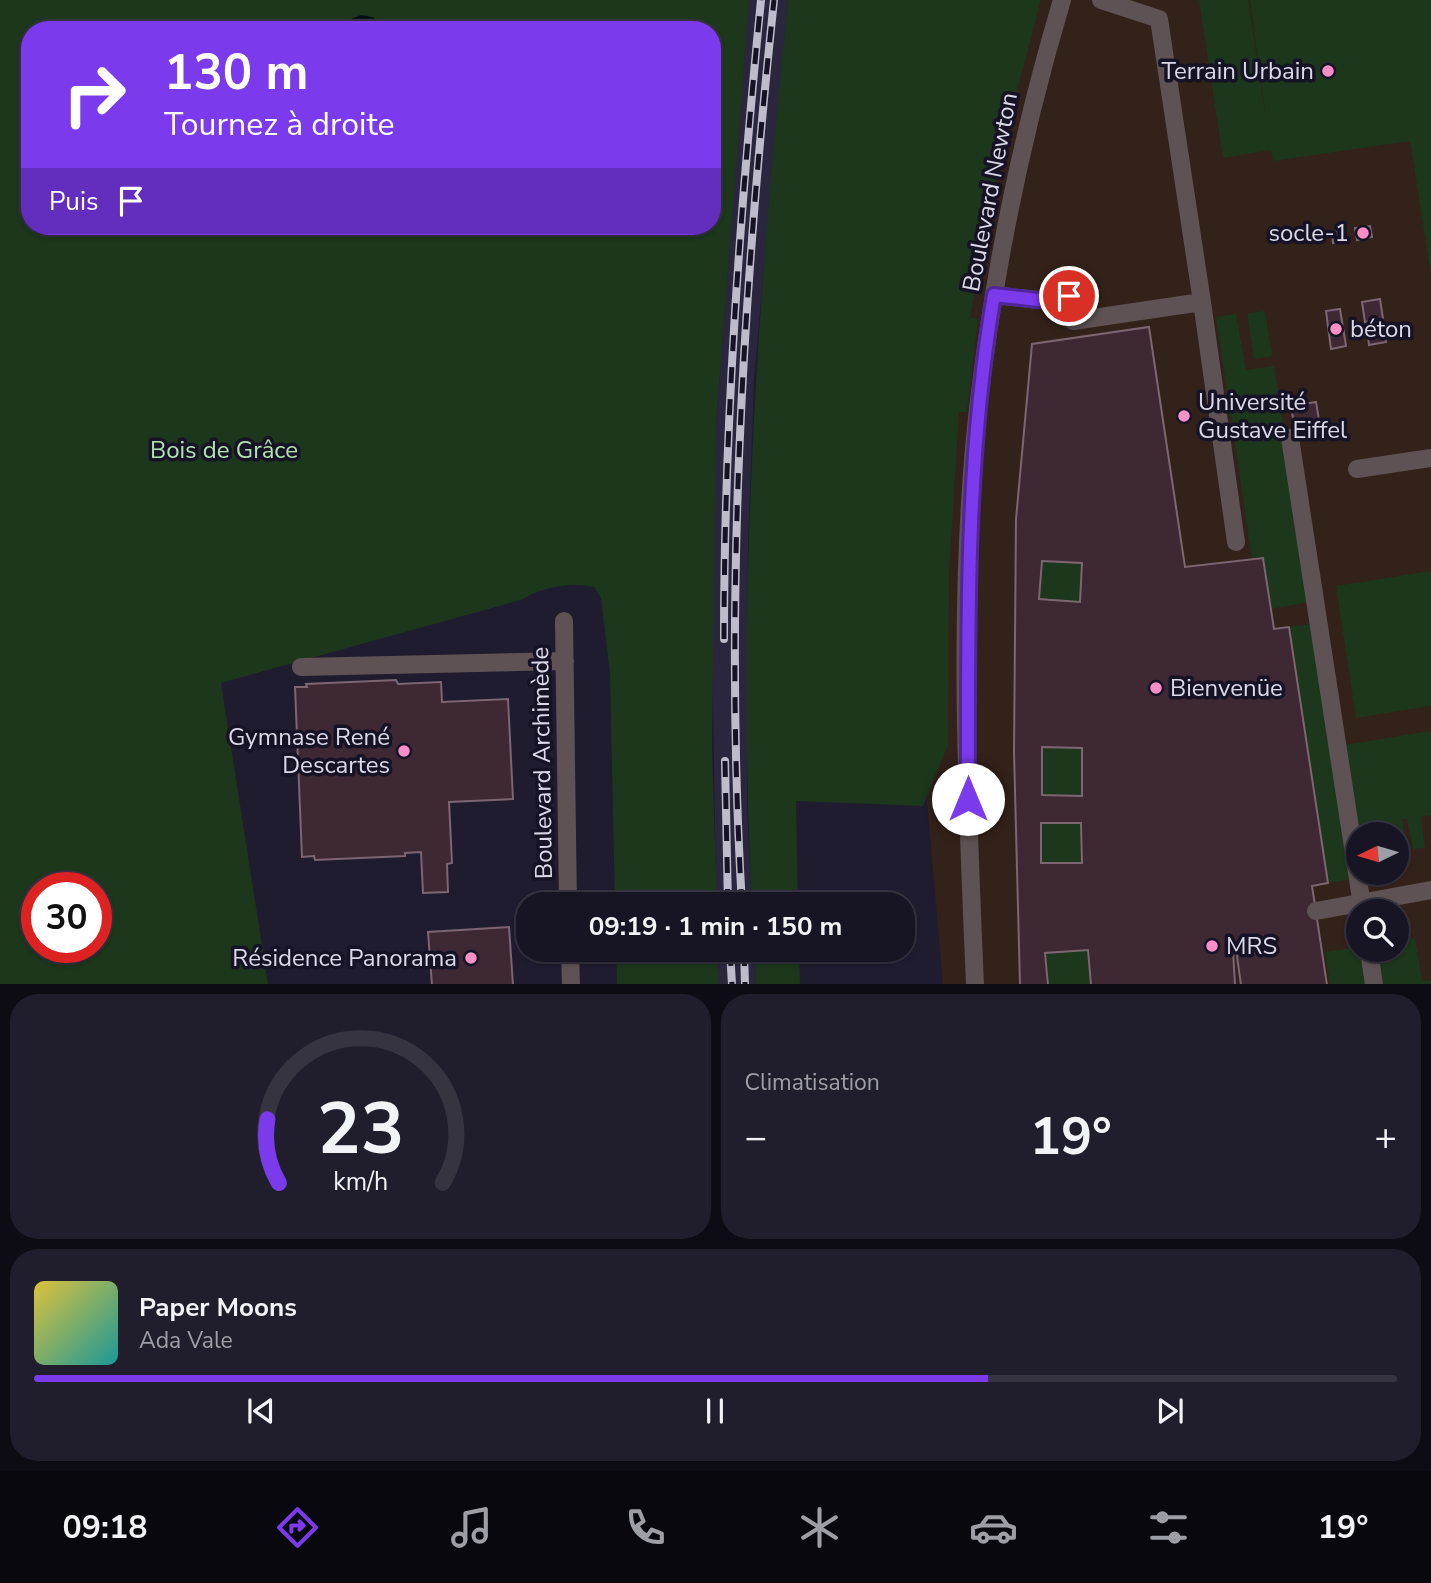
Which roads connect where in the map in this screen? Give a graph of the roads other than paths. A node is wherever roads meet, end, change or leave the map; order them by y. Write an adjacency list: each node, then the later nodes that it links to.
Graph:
1 (1062, 0): 3 (street, Boulevard Newton)
2 (1101, 0): 4 (street)
3 (994, 295): 4 (street); 21 (street, Boulevard Newton)
4 (1202, 302): 8 (street)
5 (1290, 438): 14 (street)
6 (1431, 458): 7 (street)
7 (1357, 469)
8 (1236, 542)
9 (564, 621): 10 (street, Boulevard Archimède)
10 (565, 661): 11 (street); 13 (street, Boulevard Archimède)
11 (301, 667)
12 (1431, 890): 15 (street)
13 (569, 892)
14 (1361, 899)
15 (1394, 899)
16 (1346, 908): 17 (street)
17 (1316, 911)
18 (570, 962): 20 (street)
19 (1371, 962): 22 (street)
20 (571, 984)
21 (975, 984)
22 (1374, 984)

